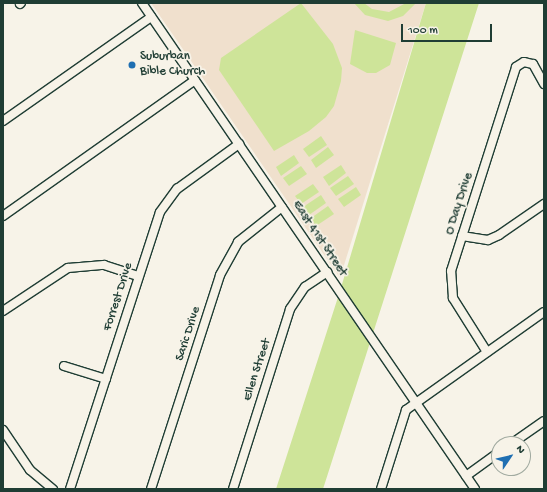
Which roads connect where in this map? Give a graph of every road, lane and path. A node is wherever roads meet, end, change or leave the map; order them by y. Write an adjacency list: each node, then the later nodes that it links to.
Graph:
1 (142, 3): 2 (street, East 41st Street)
2 (151, 16): 3 (street, East 41st Street); 5 (street)
3 (195, 80): 6 (street, East 41st Street); 9 (street)
4 (544, 84): 10 (street, O Day Drive)
5 (3, 121)
6 (239, 144): 8 (street, East 41st Street); 12 (street, Forrest Drive)
7 (544, 204): 10 (street)
8 (282, 207): 11 (street, East 41st Street); 26 (street, Saric Drive)
9 (3, 216)
10 (462, 236): 15 (street, O Day Drive)
11 (327, 272): 18 (street, East 41st Street); 27 (street, Ellen Street)
12 (138, 276): 13 (street); 17 (street, Forrest Drive)
13 (3, 311)
14 (544, 312): 15 (street)
15 (487, 352): 18 (street)
16 (64, 366): 17 (street)
17 (106, 379): 25 (street, Forrest Drive)
18 (415, 403): 23 (street, East 41st Street); 28 (street)
19 (544, 421): 21 (street)
20 (3, 430): 24 (street)
21 (522, 436)
22 (491, 458): 23 (street)
23 (466, 476): 29 (street, East 41st Street)
24 (53, 489)
25 (70, 489)
26 (151, 489)
27 (233, 489)
28 (381, 489)
29 (475, 489)

